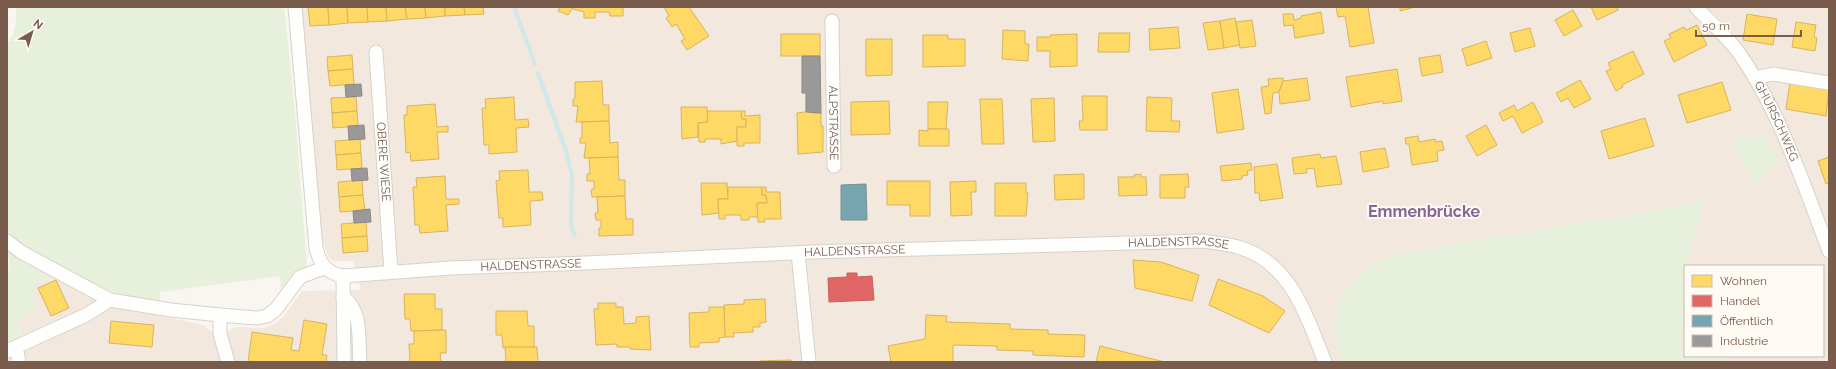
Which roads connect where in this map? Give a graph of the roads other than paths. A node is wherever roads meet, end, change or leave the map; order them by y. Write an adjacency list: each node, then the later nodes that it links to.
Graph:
1 (295, 7): 11 (street)
2 (1696, 7): 5 (street, GHÜRSCHWEG)
3 (832, 21): 7 (street, ALPSTRASSE)
4 (376, 52): 12 (street, OBERE WIESE)
5 (1755, 78): 6 (street); 9 (street, GHÜRSCHWEG)
6 (1829, 83)
7 (834, 166)
8 (7, 241): 15 (street)
9 (1829, 251)
10 (798, 253): 12 (street, HALDENSTRASSE); 22 (street); 23 (street, HALDENSTRASSE)
11 (324, 268): 13 (street, HALDENSTRASSE); 16 (street)
12 (391, 272): 13 (street, HALDENSTRASSE)
13 (343, 276): 14 (street)
14 (343, 297): 20 (street); 21 (street)
15 (110, 300): 16 (street); 17 (street)
16 (220, 315): 19 (street)
17 (12, 349): 18 (street)
18 (19, 362)
19 (228, 362)
20 (344, 362)
21 (360, 362)
22 (809, 362)
23 (1325, 362)

